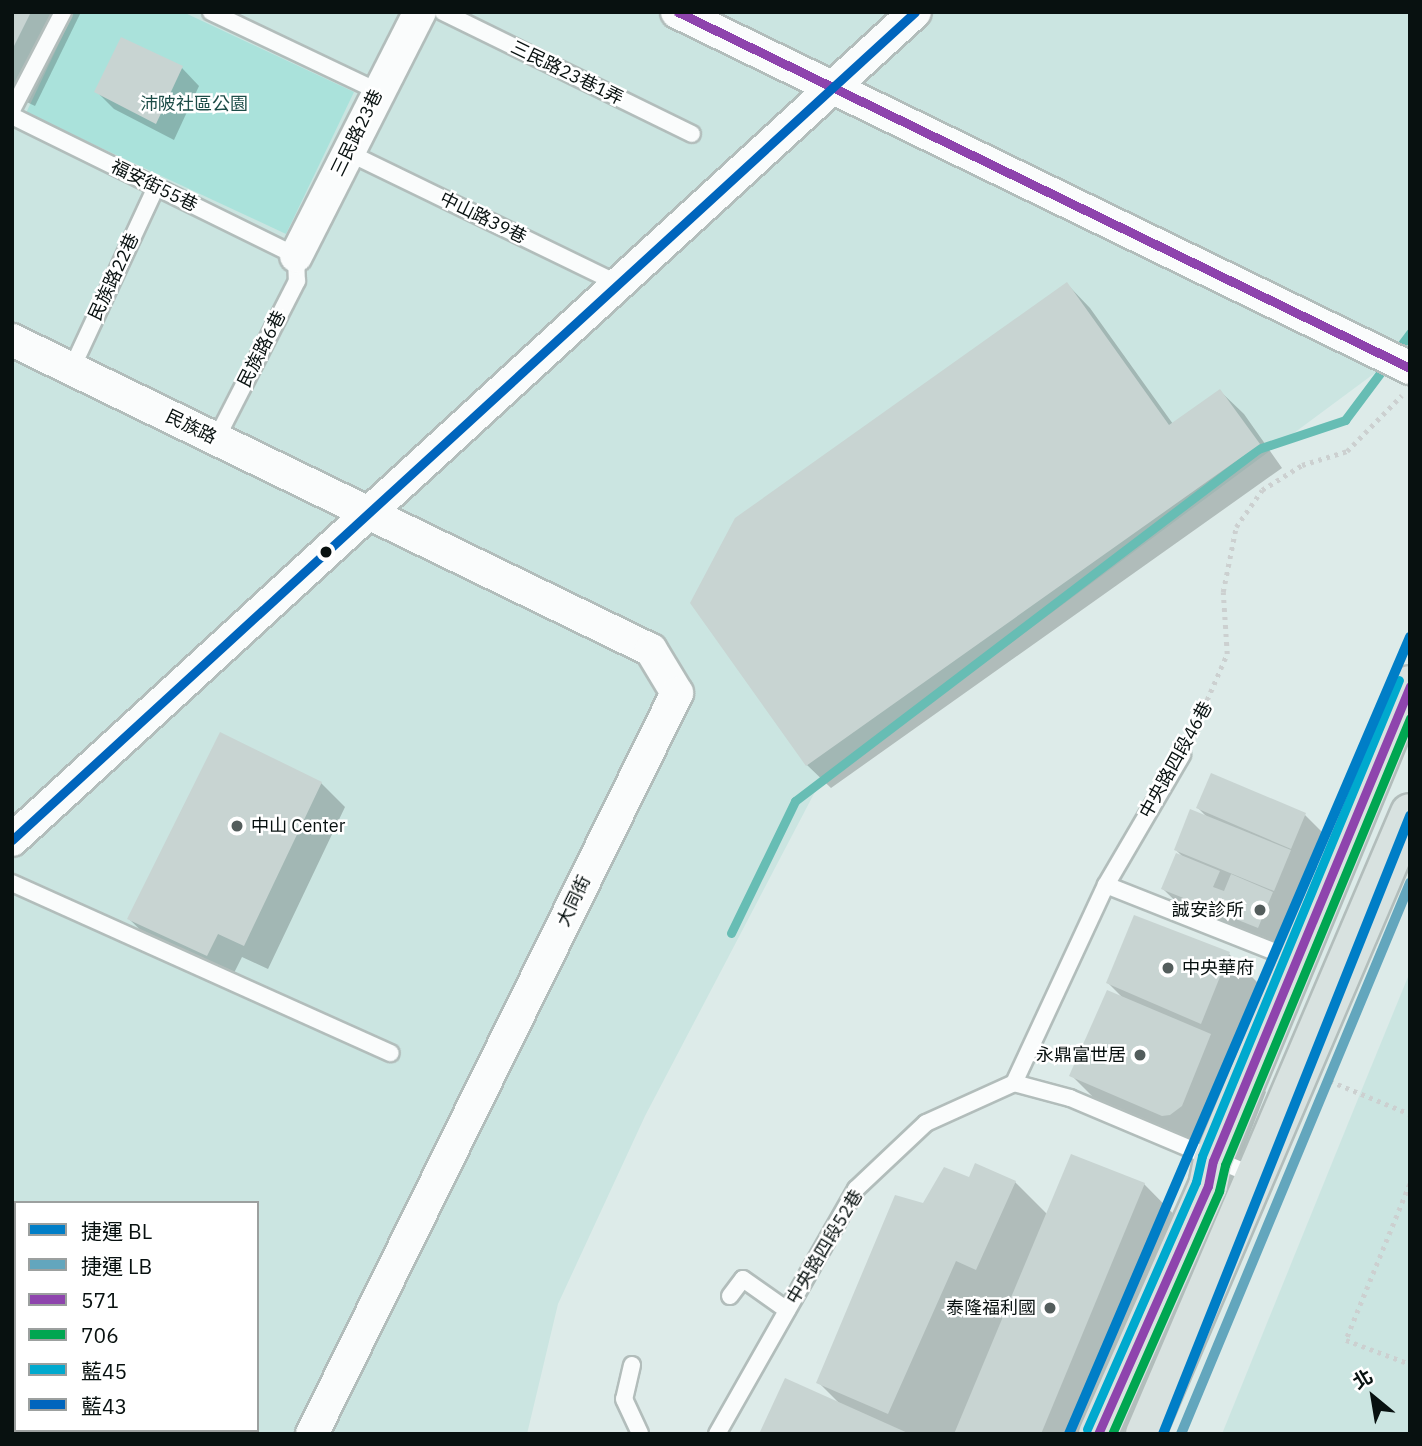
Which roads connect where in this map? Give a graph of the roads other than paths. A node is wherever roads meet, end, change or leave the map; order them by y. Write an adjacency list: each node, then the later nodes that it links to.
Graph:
1 (63, 12): 10 (lane)
2 (211, 12): 7 (lane)
3 (420, 12): 9 (street, 三民路23巷)
4 (443, 12): 12 (lane, 三民路23巷1弄)
5 (677, 12): 8 (street)
6 (915, 12): 8 (street)
7 (234, 17): 9 (lane)
8 (831, 87): 16 (street); 19 (street)
9 (377, 92): 13 (street, 三民路23巷)
10 (12, 110)
11 (12, 116): 14 (lane, 福安街55巷)
12 (692, 134)
13 (347, 152): 15 (street, 三民路23巷); 16 (lane, 中山路39巷)
14 (156, 187): 15 (lane, 福安街55巷); 18 (lane, 民族路22巷)
15 (296, 256): 20 (lane, 民族路6巷)
16 (619, 284): 21 (street)
17 (12, 340): 18 (street, 民族路)
18 (72, 368): 20 (street, 民族路)
19 (1410, 368)
20 (216, 439): 21 (street, 民族路)
21 (370, 514): 25 (street); 36 (street, 大同街)
22 (1410, 685): 28 (main road)
23 (1182, 755): 27 (lane, 中央路四段46巷)
24 (1410, 813): 32 (main road)
25 (12, 840)
26 (12, 883): 29 (lane)
27 (1106, 885): 28 (lane); 30 (lane)
28 (1300, 956): 31 (main road)
29 (391, 1053)
30 (1014, 1083): 31 (lane); 34 (lane, 中央路四段52巷)
31 (1213, 1161): 32 (lane); 39 (main road)
32 (1255, 1176): 40 (main road)
33 (730, 1296): 34 (lane)
34 (787, 1310): 38 (lane, 中央路四段52巷)
35 (632, 1365): 37 (lane)
36 (312, 1434)
37 (640, 1434)
38 (717, 1434)
39 (1098, 1434)
40 (1145, 1434)

